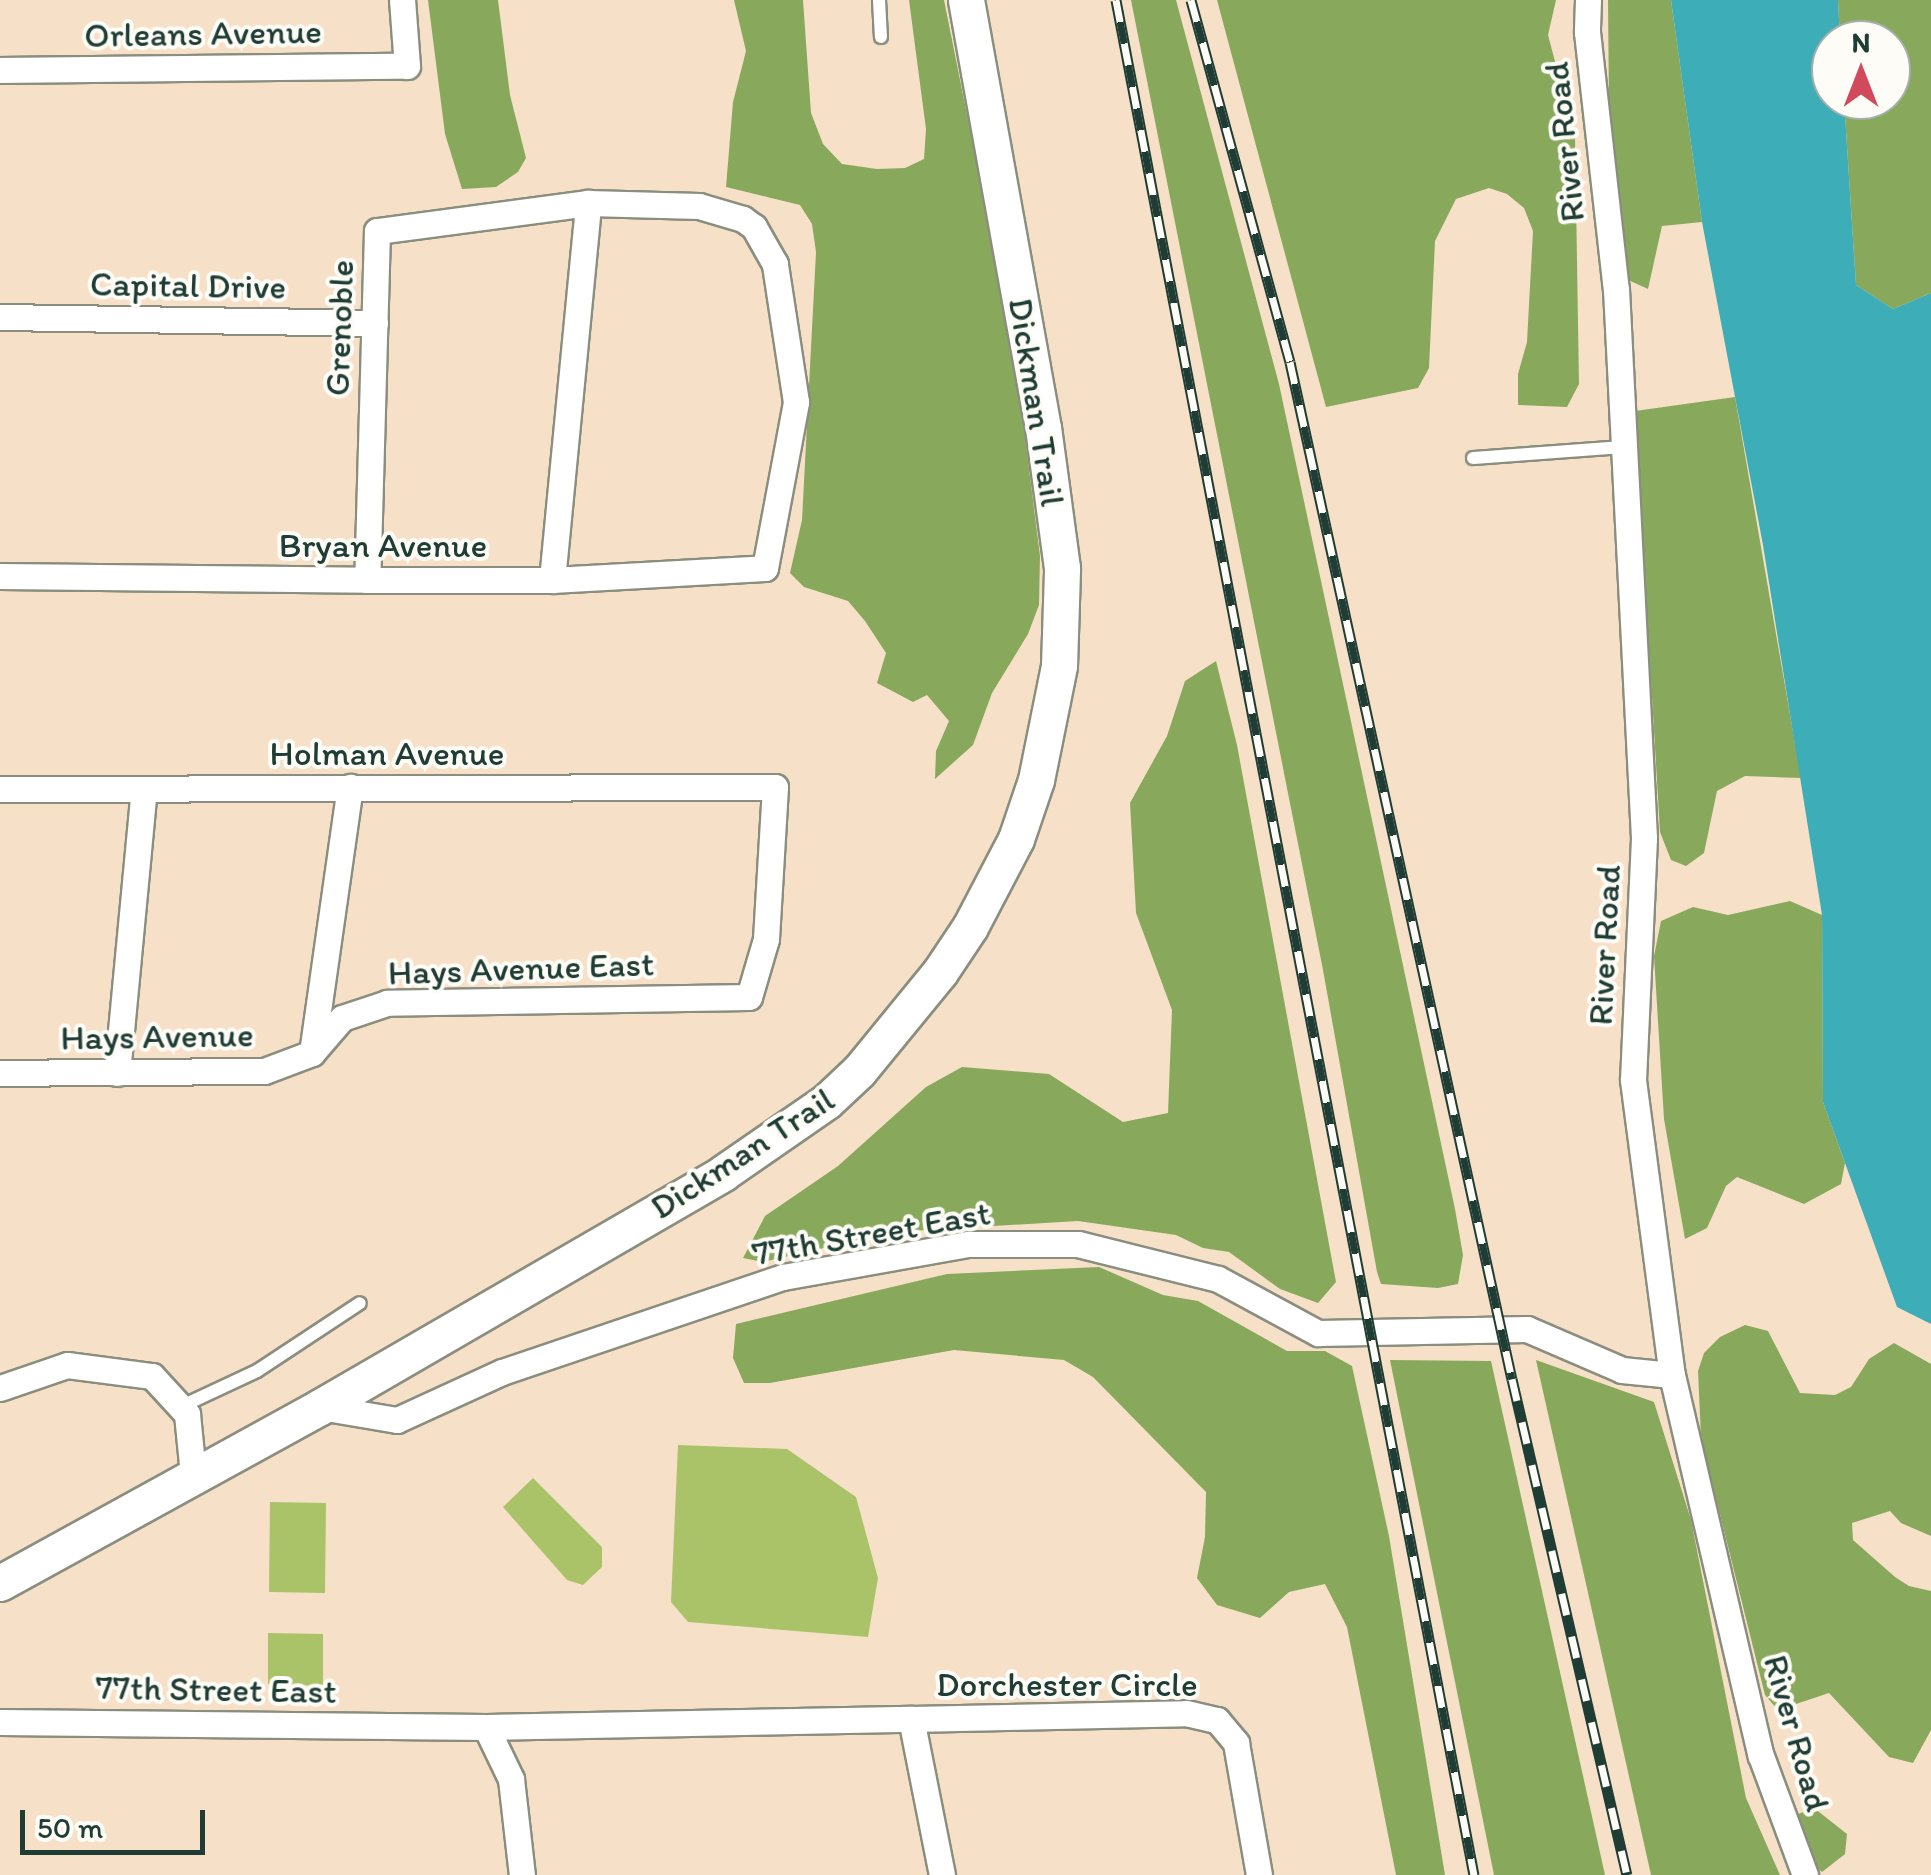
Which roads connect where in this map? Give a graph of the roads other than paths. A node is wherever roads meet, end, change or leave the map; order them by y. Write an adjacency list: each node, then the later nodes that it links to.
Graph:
1 (402, 0): 6 (street, Orleans Avenue)
2 (879, 0): 5 (lane)
3 (966, 0): 26 (street, Dickman Trail)
4 (1588, 0): 10 (street, River Road)
5 (880, 37)
6 (0, 70)
7 (588, 203): 9 (street, Grenoble); 14 (street); 14 (street, Bryan Avenue)
8 (0, 318): 9 (street, Capital Drive)
9 (374, 323): 13 (street, Grenoble)
10 (1624, 447): 11 (lane); 23 (street, River Road)
11 (1472, 458)
12 (0, 576): 13 (street, Bryan Avenue)
13 (367, 580): 14 (street, Bryan Avenue)
14 (552, 580)
15 (350, 787): 17 (street, Holman Avenue); 18 (street, Holman Avenue); 19 (street)
16 (0, 789): 17 (street, Holman Avenue)
17 (144, 790): 21 (street)
18 (749, 997): 19 (street, Hays Avenue East)
19 (312, 1052): 21 (street, Hays Avenue)
20 (0, 1073): 21 (street, Hays Avenue)
21 (117, 1073)
22 (360, 1303): 25 (lane)
23 (1672, 1375): 26 (street, 77th Street East); 35 (street, River Road)
24 (0, 1388): 25 (street)
25 (180, 1407): 27 (street)
26 (320, 1407): 27 (street, Dickman Trail)
27 (193, 1474): 28 (street, Dickman Trail)
28 (0, 1583)
29 (912, 1719): 31 (street, 77th Street East); 33 (street, Dorchester Circle); 34 (street, Dorchester Circle)
30 (0, 1722): 31 (street, 77th Street East)
31 (486, 1726): 32 (street)
32 (522, 1875)
33 (942, 1875)
34 (1259, 1875)
35 (1806, 1875)

